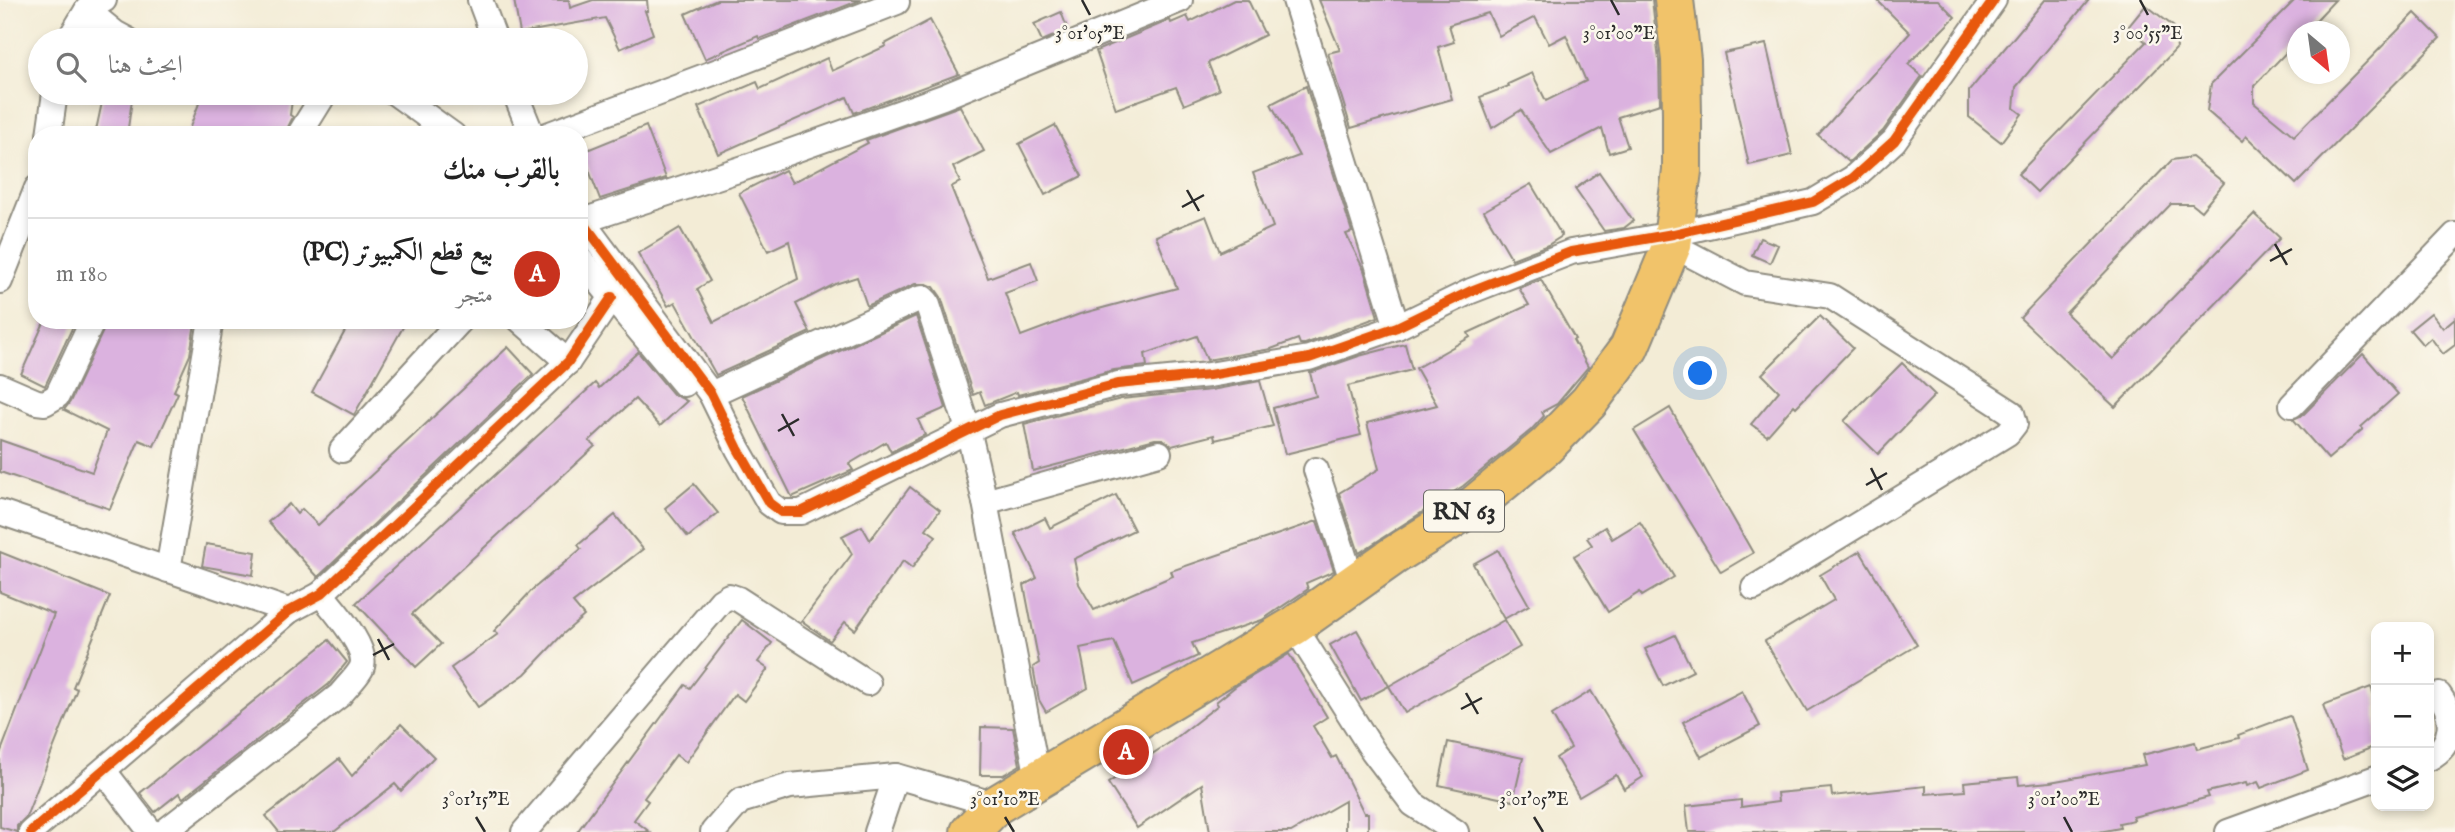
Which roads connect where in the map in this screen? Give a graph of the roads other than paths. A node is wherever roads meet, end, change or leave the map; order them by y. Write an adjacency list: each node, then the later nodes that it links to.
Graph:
1 (480, 0): 10 (street)
2 (1180, 0): 21 (street)
3 (1294, 0): 28 (street)
4 (1674, 0): 24 (main road, RN 63)
5 (1994, 0): 24 (street)
6 (897, 2): 19 (street)
7 (95, 5): 8 (street); 9 (street)
8 (78, 28)
9 (111, 28)
10 (490, 28)
11 (53, 105): 15 (street)
12 (318, 105): 16 (street)
13 (412, 105): 17 (street)
14 (521, 105): 18 (street)
15 (50, 126)
16 (305, 126)
17 (441, 126)
18 (529, 126)
19 (571, 126)
20 (28, 211): 26 (street)
21 (588, 217)
22 (588, 230): 35 (street)
23 (2455, 235): 36 (street)
24 (1673, 240): 28 (street); 45 (main road, RN 63); 46 (street)
25 (588, 269): 27 (street)
26 (0, 281)
27 (612, 297): 33 (street); 38 (street)
28 (1397, 327): 37 (street)
29 (89, 329): 34 (street)
30 (209, 329): 44 (street)
31 (453, 329): 39 (street)
32 (530, 329): 33 (street)
33 (568, 362): 47 (street)
34 (0, 386)
35 (711, 394): 37 (street); 38 (street)
36 (2292, 405)
37 (968, 429): 38 (street); 42 (street)
38 (738, 449)
39 (342, 450)
40 (1159, 453): 42 (street)
41 (1316, 470): 45 (street)
42 (985, 502): 55 (street)
43 (0, 512): 44 (street)
44 (168, 570): 48 (street)
45 (1353, 583): 49 (main road, RN 63)
46 (1754, 588)
47 (321, 594): 48 (street); 60 (street)
48 (289, 611): 53 (street)
49 (1294, 626): 55 (main road, RN 63); 65 (street)
50 (868, 683): 61 (street)
51 (2440, 695): 52 (street)
52 (2434, 755)
53 (104, 771): 58 (street); 59 (street)
54 (896, 776): 57 (street); 62 (street); 63 (street)
55 (1038, 779): 57 (main road, RN 63)
56 (2371, 780): 66 (street)
57 (996, 805): 64 (main road, RN 63)
58 (31, 832)
59 (151, 832)
60 (164, 832)
61 (524, 832)
62 (713, 832)
63 (877, 832)
64 (970, 832)
65 (1456, 832)
66 (2228, 832)

